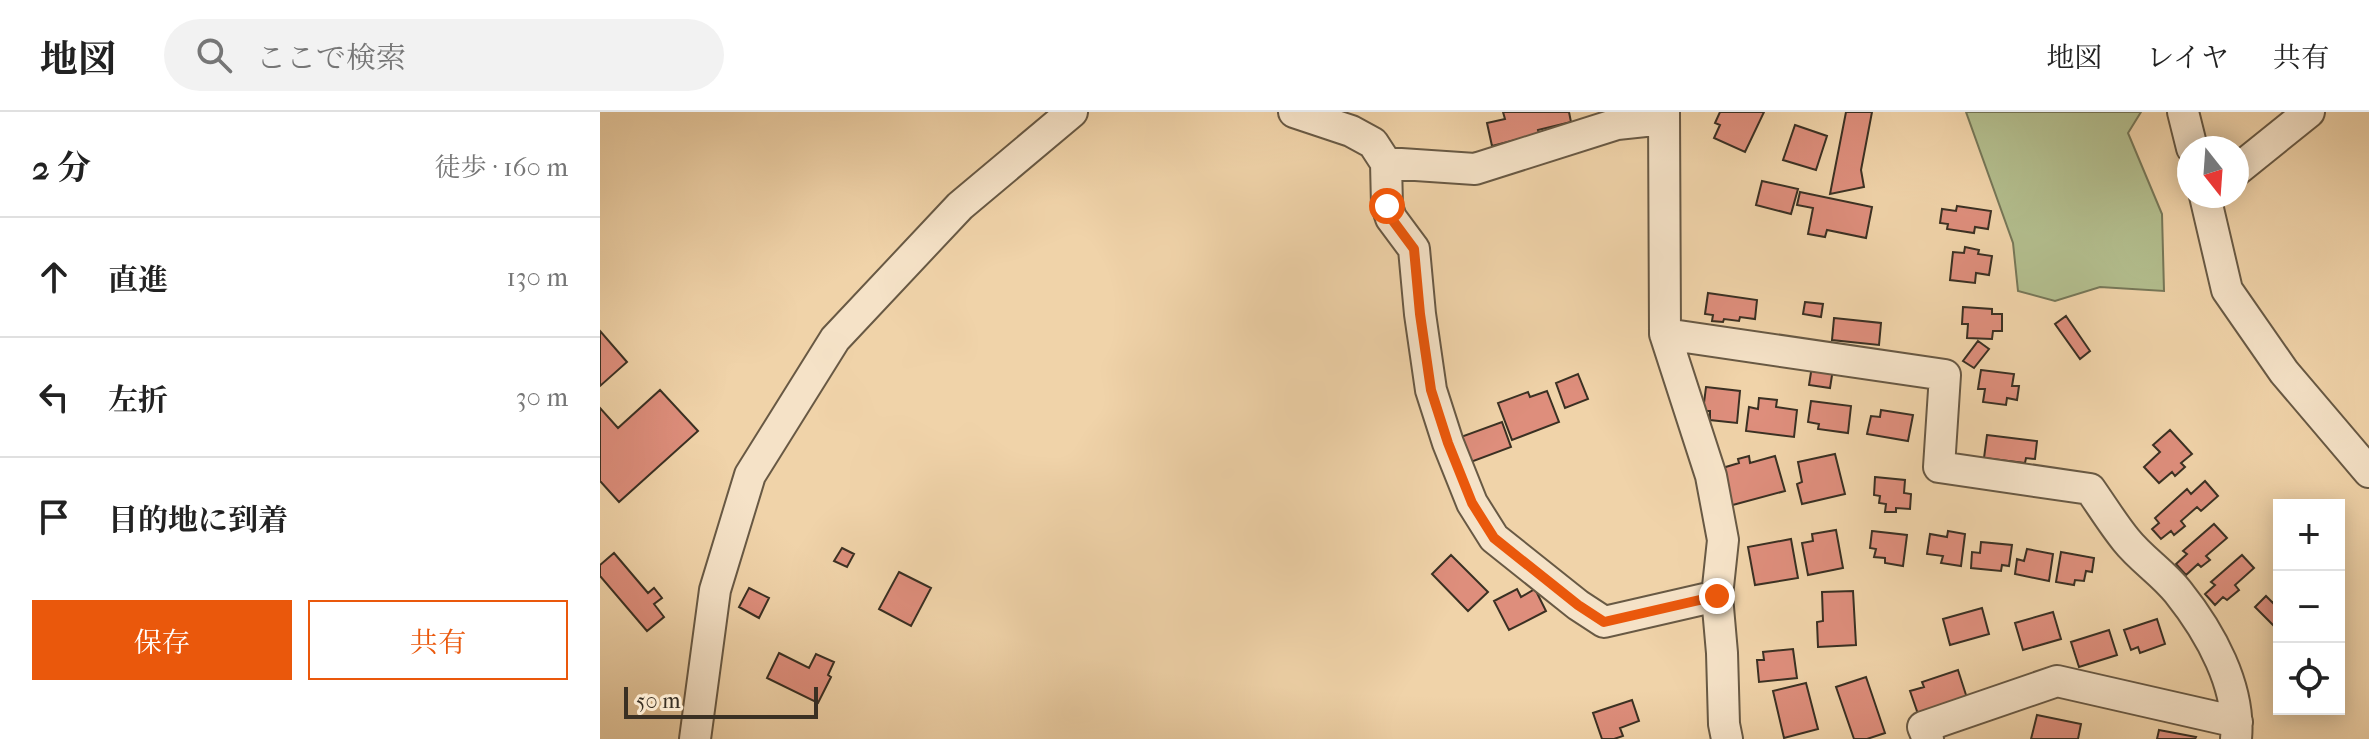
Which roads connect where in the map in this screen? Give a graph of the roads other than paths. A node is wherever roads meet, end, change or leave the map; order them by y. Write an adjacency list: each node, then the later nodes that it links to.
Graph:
1 (1072, 112): 14 (street)
2 (1294, 112): 8 (street)
3 (2183, 112): 6 (street)
4 (2309, 112): 7 (street)
5 (1664, 116): 8 (street); 10 (street)
6 (2189, 136)
7 (2249, 160)
8 (1386, 163): 12 (street)
9 (2208, 208): 11 (street)
10 (1665, 334): 12 (street); 13 (street)
11 (2369, 472)
12 (1717, 596): 15 (street)
13 (2236, 731): 16 (street)
14 (695, 739)
15 (1727, 739)
16 (1928, 739)

